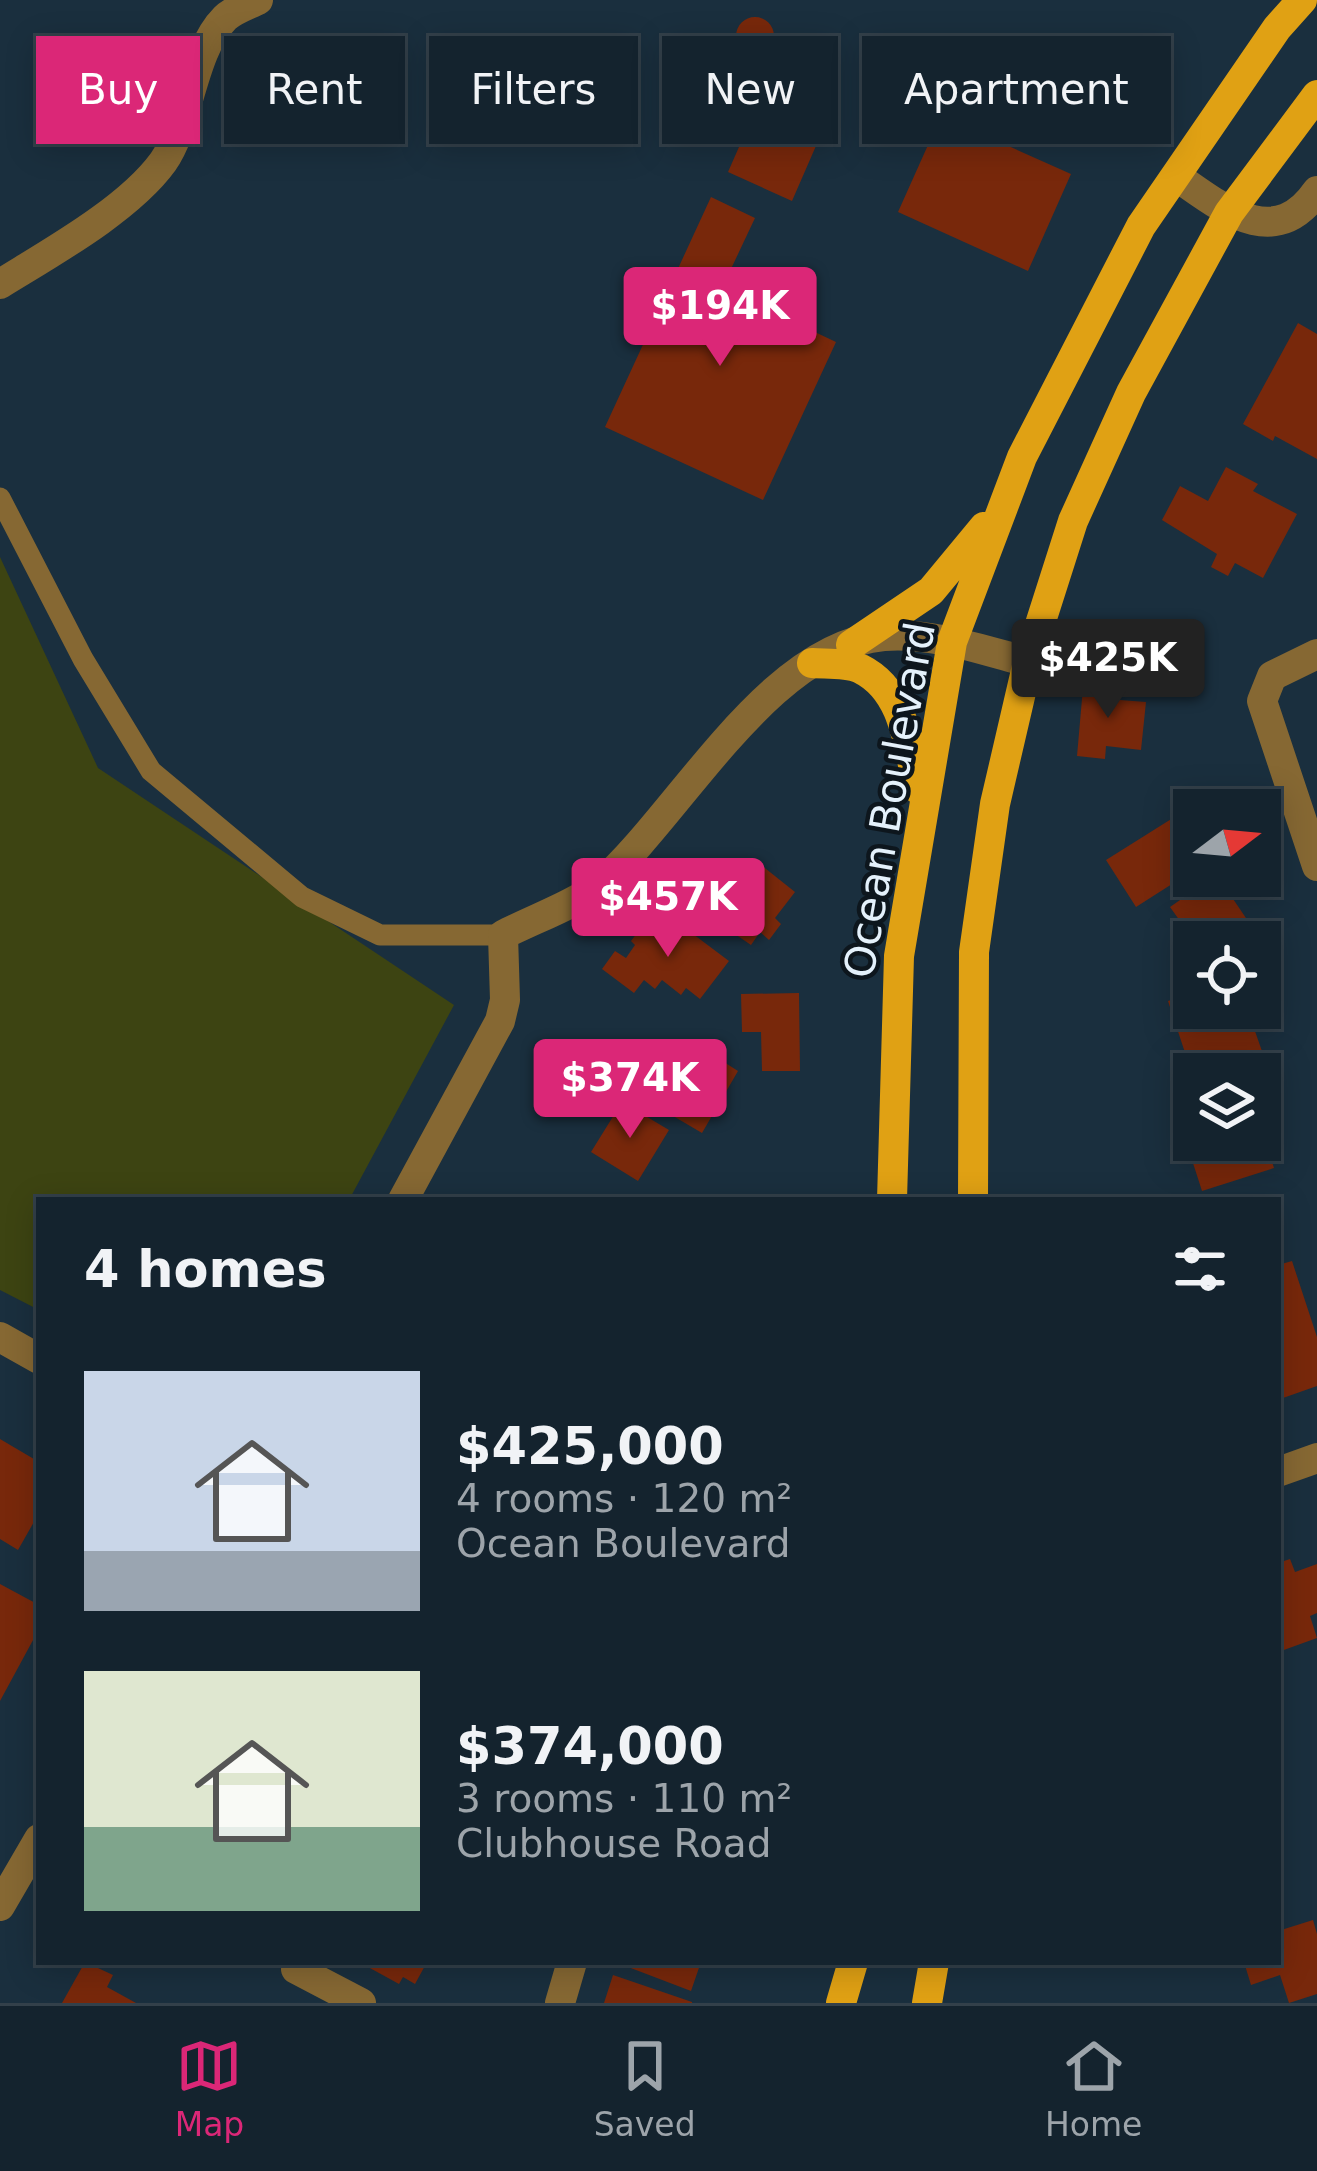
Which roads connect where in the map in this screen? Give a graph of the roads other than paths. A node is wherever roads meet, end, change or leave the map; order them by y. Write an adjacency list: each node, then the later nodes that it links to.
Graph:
1 (258, 0): 7 (street)
2 (1302, 0): 4 (main road, Ocean Boulevard)
3 (1317, 95): 6 (main road)
4 (1176, 176): 6 (street); 8 (main road, Ocean Boulevard)
5 (1317, 191): 6 (street)
6 (1229, 213): 14 (main road)
7 (0, 284)
8 (1007, 495): 10 (main road, Ocean Boulevard); 11 (main road)
9 (0, 498): 17 (lane)
10 (952, 641): 11 (street); 14 (street); 15 (main road, Ocean Boulevard)
11 (851, 645): 13 (street)
12 (1317, 654): 16 (street)
13 (812, 662): 15 (main road); 17 (street)
14 (1028, 662): 20 (main road)
15 (922, 806): 19 (main road, Ocean Boulevard)
16 (1317, 866)
17 (503, 935): 18 (street)
18 (405, 1197)
19 (892, 1197)
20 (973, 1197)
21 (0, 1337): 22 (street)
22 (36, 1357)
23 (1317, 1458): 24 (street)
24 (1281, 1471)
25 (36, 1844): 26 (street)
26 (0, 1906)
27 (571, 1965): 32 (street)
28 (852, 1965): 33 (main road)
29 (933, 1965): 34 (main road)
30 (296, 1969): 31 (street)
31 (361, 2003)
32 (560, 2003)
33 (841, 2003)
34 (926, 2003)

